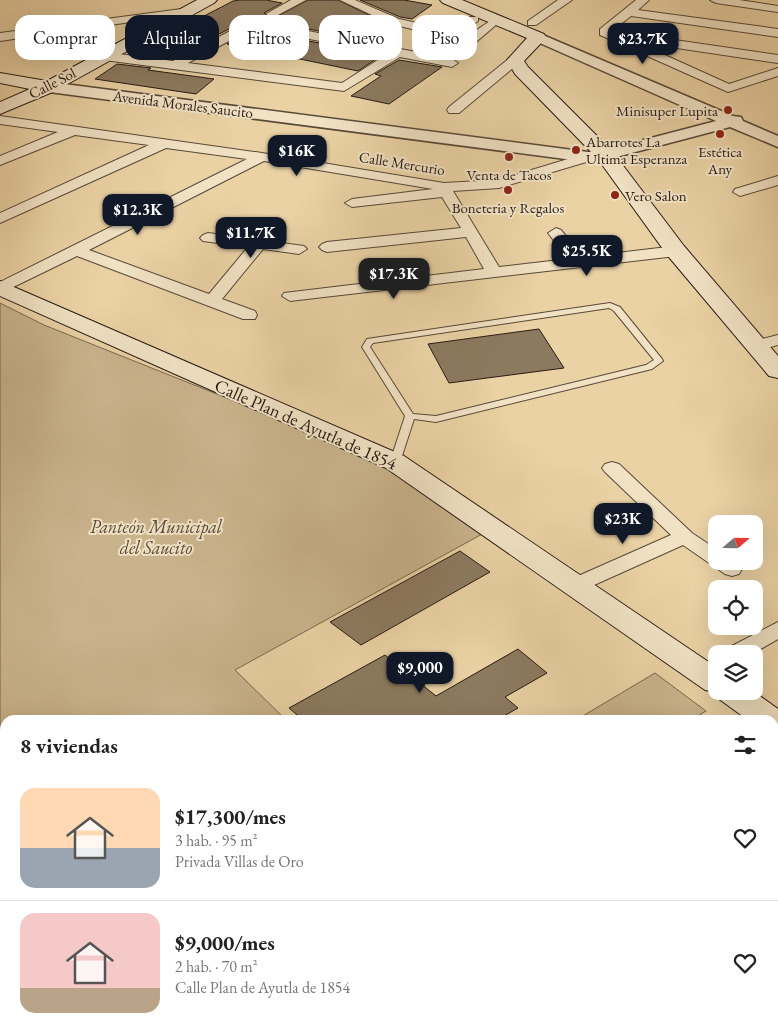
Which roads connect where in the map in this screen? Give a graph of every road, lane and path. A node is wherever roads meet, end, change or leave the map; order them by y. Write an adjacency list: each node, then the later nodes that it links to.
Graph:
1 (209, 0): 9 (main road, Calle Sol)
2 (300, 0): 11 (street)
3 (346, 0): 13 (street)
4 (448, 0): 14 (main road)
5 (566, 0): 14 (street)
6 (643, 0): 10 (street)
7 (716, 0): 8 (street)
8 (778, 9)
9 (189, 11): 18 (street); 20 (main road, Calle Sol)
10 (628, 12): 15 (street); 16 (street)
11 (272, 14)
12 (490, 25): 17 (street)
13 (412, 26)
14 (535, 30): 25 (main road); 34 (street)
15 (778, 33)
16 (607, 34): 28 (street); 28 (street)
17 (477, 35)
18 (0, 37)
19 (319, 37): 27 (street)
20 (115, 50)
21 (402, 53): 26 (street)
22 (115, 58): 27 (street)
23 (97, 60): 30 (main road, Calle Sol)
24 (386, 60): 27 (street)
25 (515, 60): 32 (street); 38 (main road)
26 (452, 63)
27 (174, 66)
28 (777, 68)
29 (0, 78): 30 (main road, Avenida Morales Saucito)
30 (49, 86): 31 (main road, Calle Sol); 38 (street, Avenida Morales Saucito)
31 (0, 109)
32 (454, 110)
33 (0, 120): 35 (street, Calle Mercurio)
34 (735, 122): 36 (street); 38 (street)
35 (73, 130): 37 (street, Calle Mercurio); 40 (street)
36 (775, 138)
37 (164, 143): 39 (street, Calle Mercurio); 45 (street)
38 (596, 156): 42 (street, Calle Mercurio); 53 (main road)
39 (262, 157): 42 (street, Calle Mercurio); 52 (street)
40 (0, 161)
41 (778, 180): 43 (street)
42 (445, 189): 44 (street); 46 (street)
43 (740, 192)
44 (352, 203)
45 (0, 219)
46 (470, 232): 50 (street); 55 (street)
47 (556, 233): 54 (street)
48 (208, 238): 49 (street)
49 (258, 244): 51 (street); 58 (street)
50 (327, 247)
51 (298, 249)
52 (76, 250): 56 (street); 58 (street)
53 (676, 251): 54 (street); 61 (main road)
54 (579, 262): 55 (street)
55 (494, 272): 57 (street)
56 (0, 288): 64 (main road, Calle Plan de Ayutla de 1854)
57 (290, 296)
58 (212, 301): 59 (street)
59 (249, 315)
60 (778, 340): 61 (street)
61 (756, 346): 62 (main road)
62 (778, 371)
63 (410, 416): 63 (lane); 64 (lane)
64 (395, 462): 68 (main road, Calle Plan de Ayutla de 1854)
65 (612, 468): 66 (street)
66 (685, 537): 67 (street); 68 (street)
67 (708, 553)
68 (576, 585): 71 (main road, Calle Plan de Ayutla de 1854)
69 (778, 629): 70 (street)
70 (750, 645)
71 (708, 670)
72 (743, 700): 73 (main road)
73 (764, 715)

